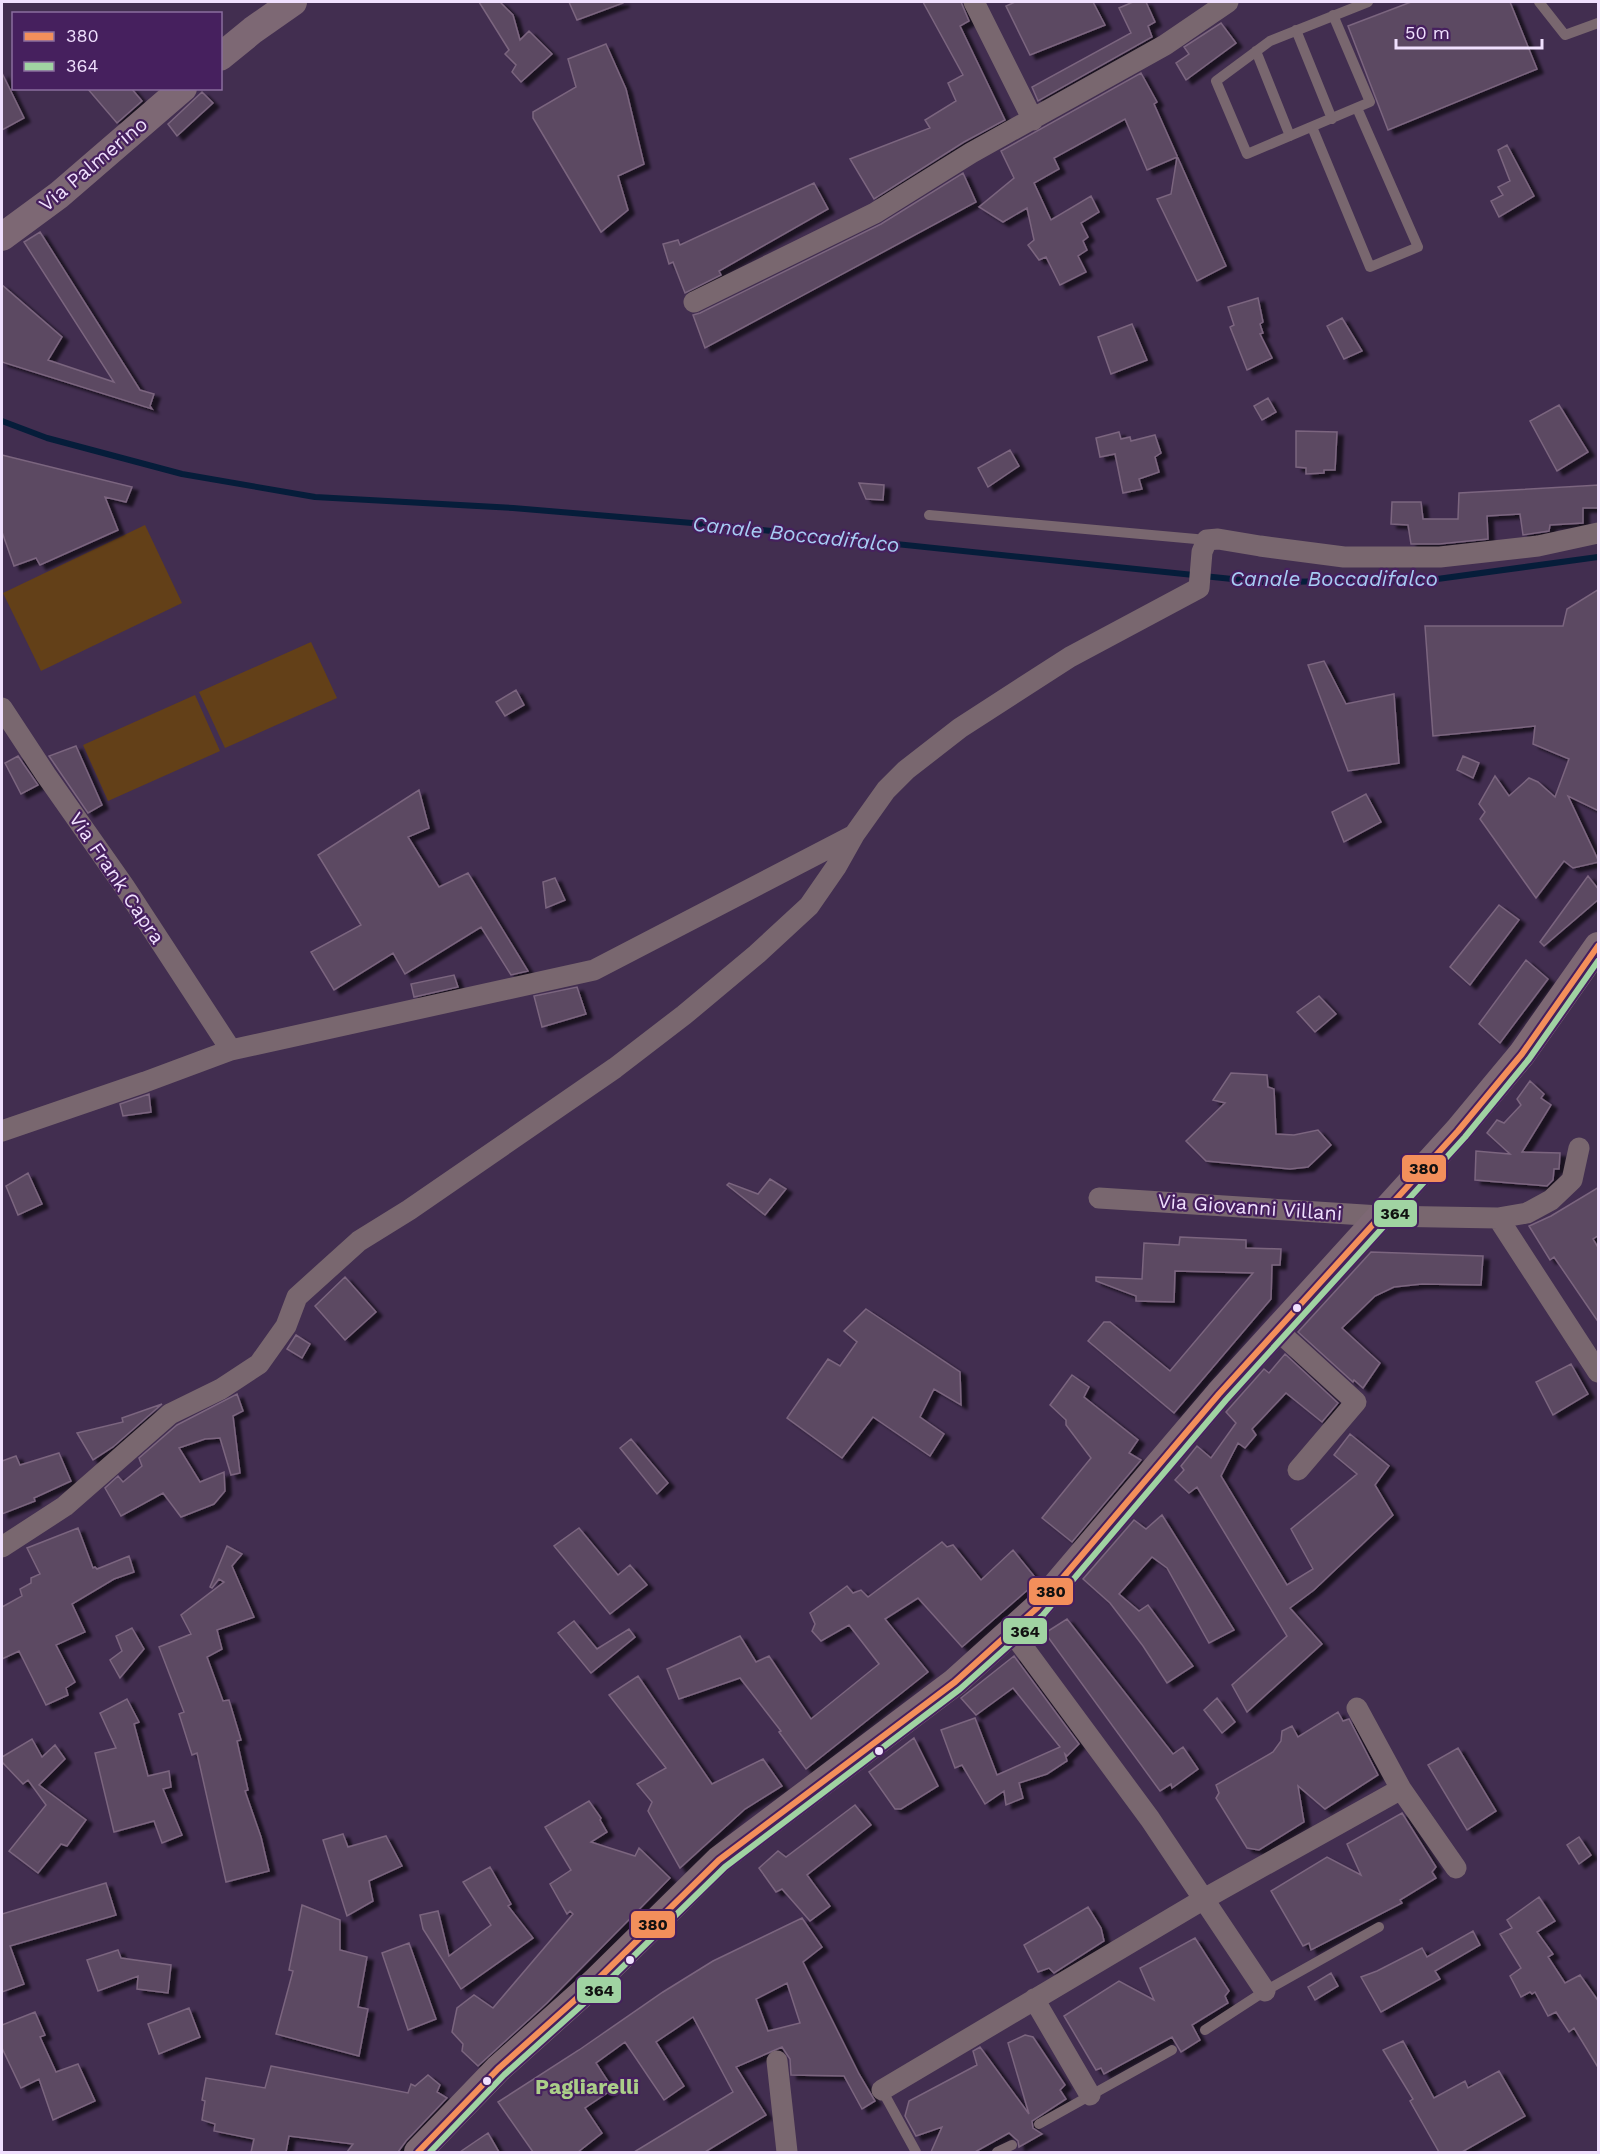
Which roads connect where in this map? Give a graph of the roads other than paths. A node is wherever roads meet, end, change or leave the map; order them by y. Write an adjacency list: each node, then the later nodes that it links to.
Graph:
1 (293, 2): 10 (street)
2 (974, 2): 14 (street)
3 (1228, 2): 14 (street)
4 (1368, 2): 6 (lane)
5 (1539, 2): 7 (lane)
6 (1333, 15): 8 (lane); 12 (lane)
7 (1599, 23)
8 (1296, 30): 9 (lane); 13 (lane)
9 (1256, 51): 16 (lane); 16 (lane)
10 (222, 55)
11 (181, 90): 17 (street, Via Palmerino)
12 (1358, 108): 13 (lane); 15 (lane)
13 (1332, 118): 15 (lane)
14 (1033, 120): 18 (street)
15 (1312, 127): 16 (lane)
16 (1290, 136)
17 (2, 237)
18 (694, 302)
19 (929, 515): 21 (lane)
20 (1599, 533): 21 (street)
21 (1207, 540): 23 (street)
22 (2, 708): 25 (street, Via Frank Capra)
23 (854, 835): 25 (street); 34 (street)
24 (1599, 946): 29 (street)
25 (231, 1050): 26 (street)
26 (2, 1131)
27 (1579, 1148): 30 (street, Via Giovanni Villani)
28 (1099, 1198): 29 (street, Via Giovanni Villani)
29 (1380, 1216): 30 (street, Via Giovanni Villani); 31 (street)
30 (1498, 1218): 32 (street)
31 (1277, 1330): 33 (street); 35 (street)
32 (1599, 1372)
33 (1298, 1470)
34 (2, 1547)
35 (1012, 1632): 39 (street); 50 (street)
36 (1357, 1708): 37 (street)
37 (1401, 1789): 38 (street); 39 (street)
38 (1456, 1868)
39 (1204, 1899): 41 (street); 42 (street)
40 (1379, 1927): 41 (lane)
41 (1265, 1991): 43 (lane)
42 (1034, 1999): 46 (street); 47 (street)
43 (1205, 2030)
44 (1172, 2050): 47 (lane)
45 (777, 2061): 51 (street)
46 (882, 2090): 52 (lane)
47 (1090, 2095): 48 (lane)
48 (1039, 2124)
49 (1012, 2145): 53 (lane)
50 (418, 2152)
51 (787, 2152)
52 (916, 2152)
53 (998, 2152)

